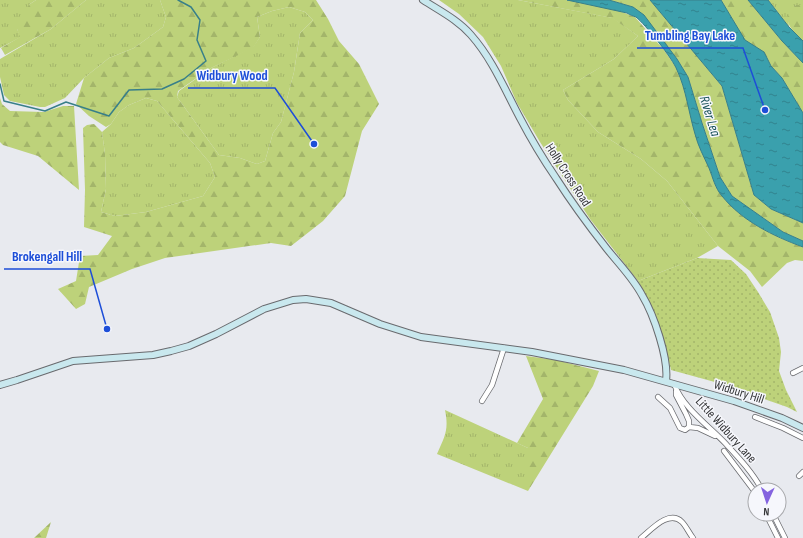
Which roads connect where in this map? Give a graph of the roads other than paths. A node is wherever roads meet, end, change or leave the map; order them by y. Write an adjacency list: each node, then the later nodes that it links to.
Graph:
1 (423, 0): 5 (main road, Holly Cross Road)
2 (504, 348): 5 (main road, Widbury Hill); 6 (main road, Widbury Hill); 9 (street)
3 (803, 368): 4 (street)
4 (793, 373)
5 (666, 381): 7 (main road, Widbury Hill)
6 (0, 385)
7 (675, 387): 11 (street); 12 (main road, Widbury Hill); 13 (street, Little Widbury Lane)
8 (658, 397): 11 (street)
9 (482, 401)
10 (755, 417): 14 (street)
11 (689, 427): 13 (street)
12 (803, 428)
13 (718, 437): 19 (street, Little Widbury Lane)
14 (803, 438)
15 (724, 451): 18 (street)
16 (803, 472): 17 (street)
17 (798, 476)
18 (747, 482)
19 (757, 482)
20 (770, 522): 24 (street)
21 (777, 522): 25 (street)
22 (641, 538): 23 (street)
23 (693, 538)
24 (778, 538)
25 (785, 538)

